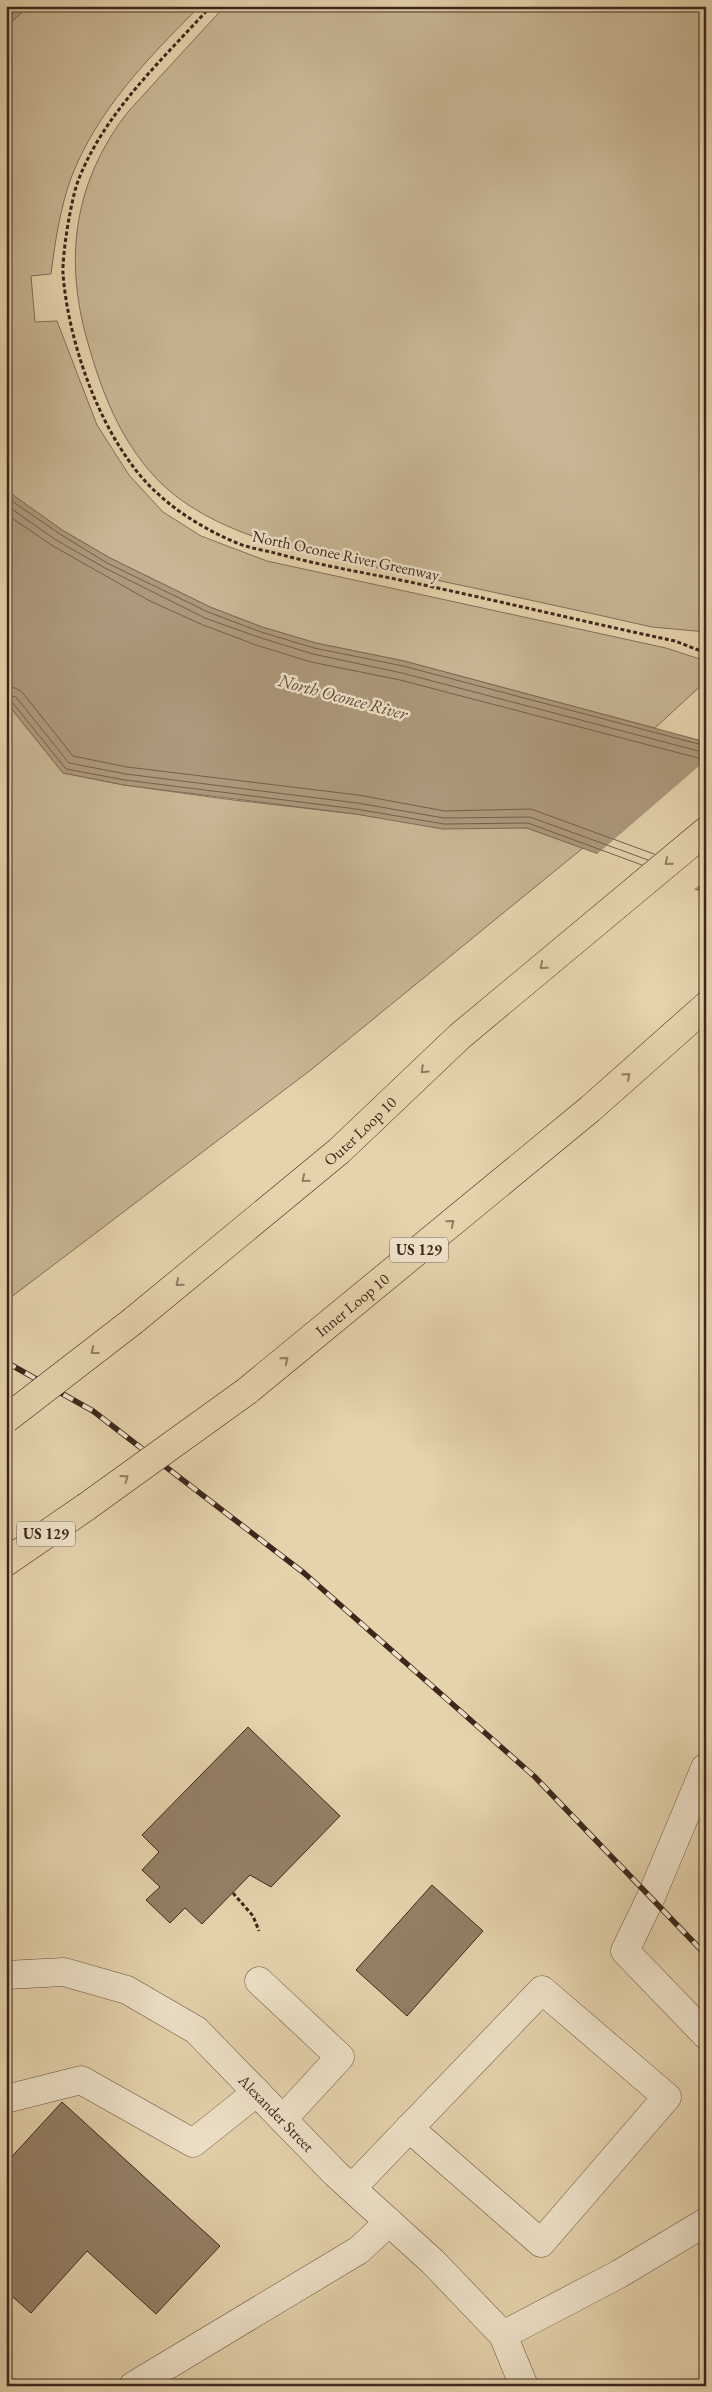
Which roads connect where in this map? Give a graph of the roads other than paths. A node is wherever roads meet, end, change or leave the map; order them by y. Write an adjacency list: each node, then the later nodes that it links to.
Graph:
1 (706, 831): 3 (highway, Outer Loop 10, one-way to 3, bridge)
2 (706, 1006): 4 (highway, Inner Loop 10 / US 129, one-way to 2, bridge)
3 (6, 1419)
4 (6, 1562)
5 (705, 1768): 8 (street)
6 (6, 1975): 9 (street, Alexander Street)
7 (259, 1980): 11 (street)
8 (706, 2035)
9 (257, 2092): 10 (street); 11 (street, Alexander Street)
10 (6, 2099)
11 (283, 2118): 13 (street, Alexander Street)
12 (409, 2128): 12 (street); 13 (street)
13 (352, 2188): 14 (street, Alexander Street)
14 (389, 2222): 16 (street, Alexander Street); 17 (street)
15 (706, 2222): 16 (street)
16 (503, 2335): 18 (street)
17 (133, 2386)
18 (524, 2386)

